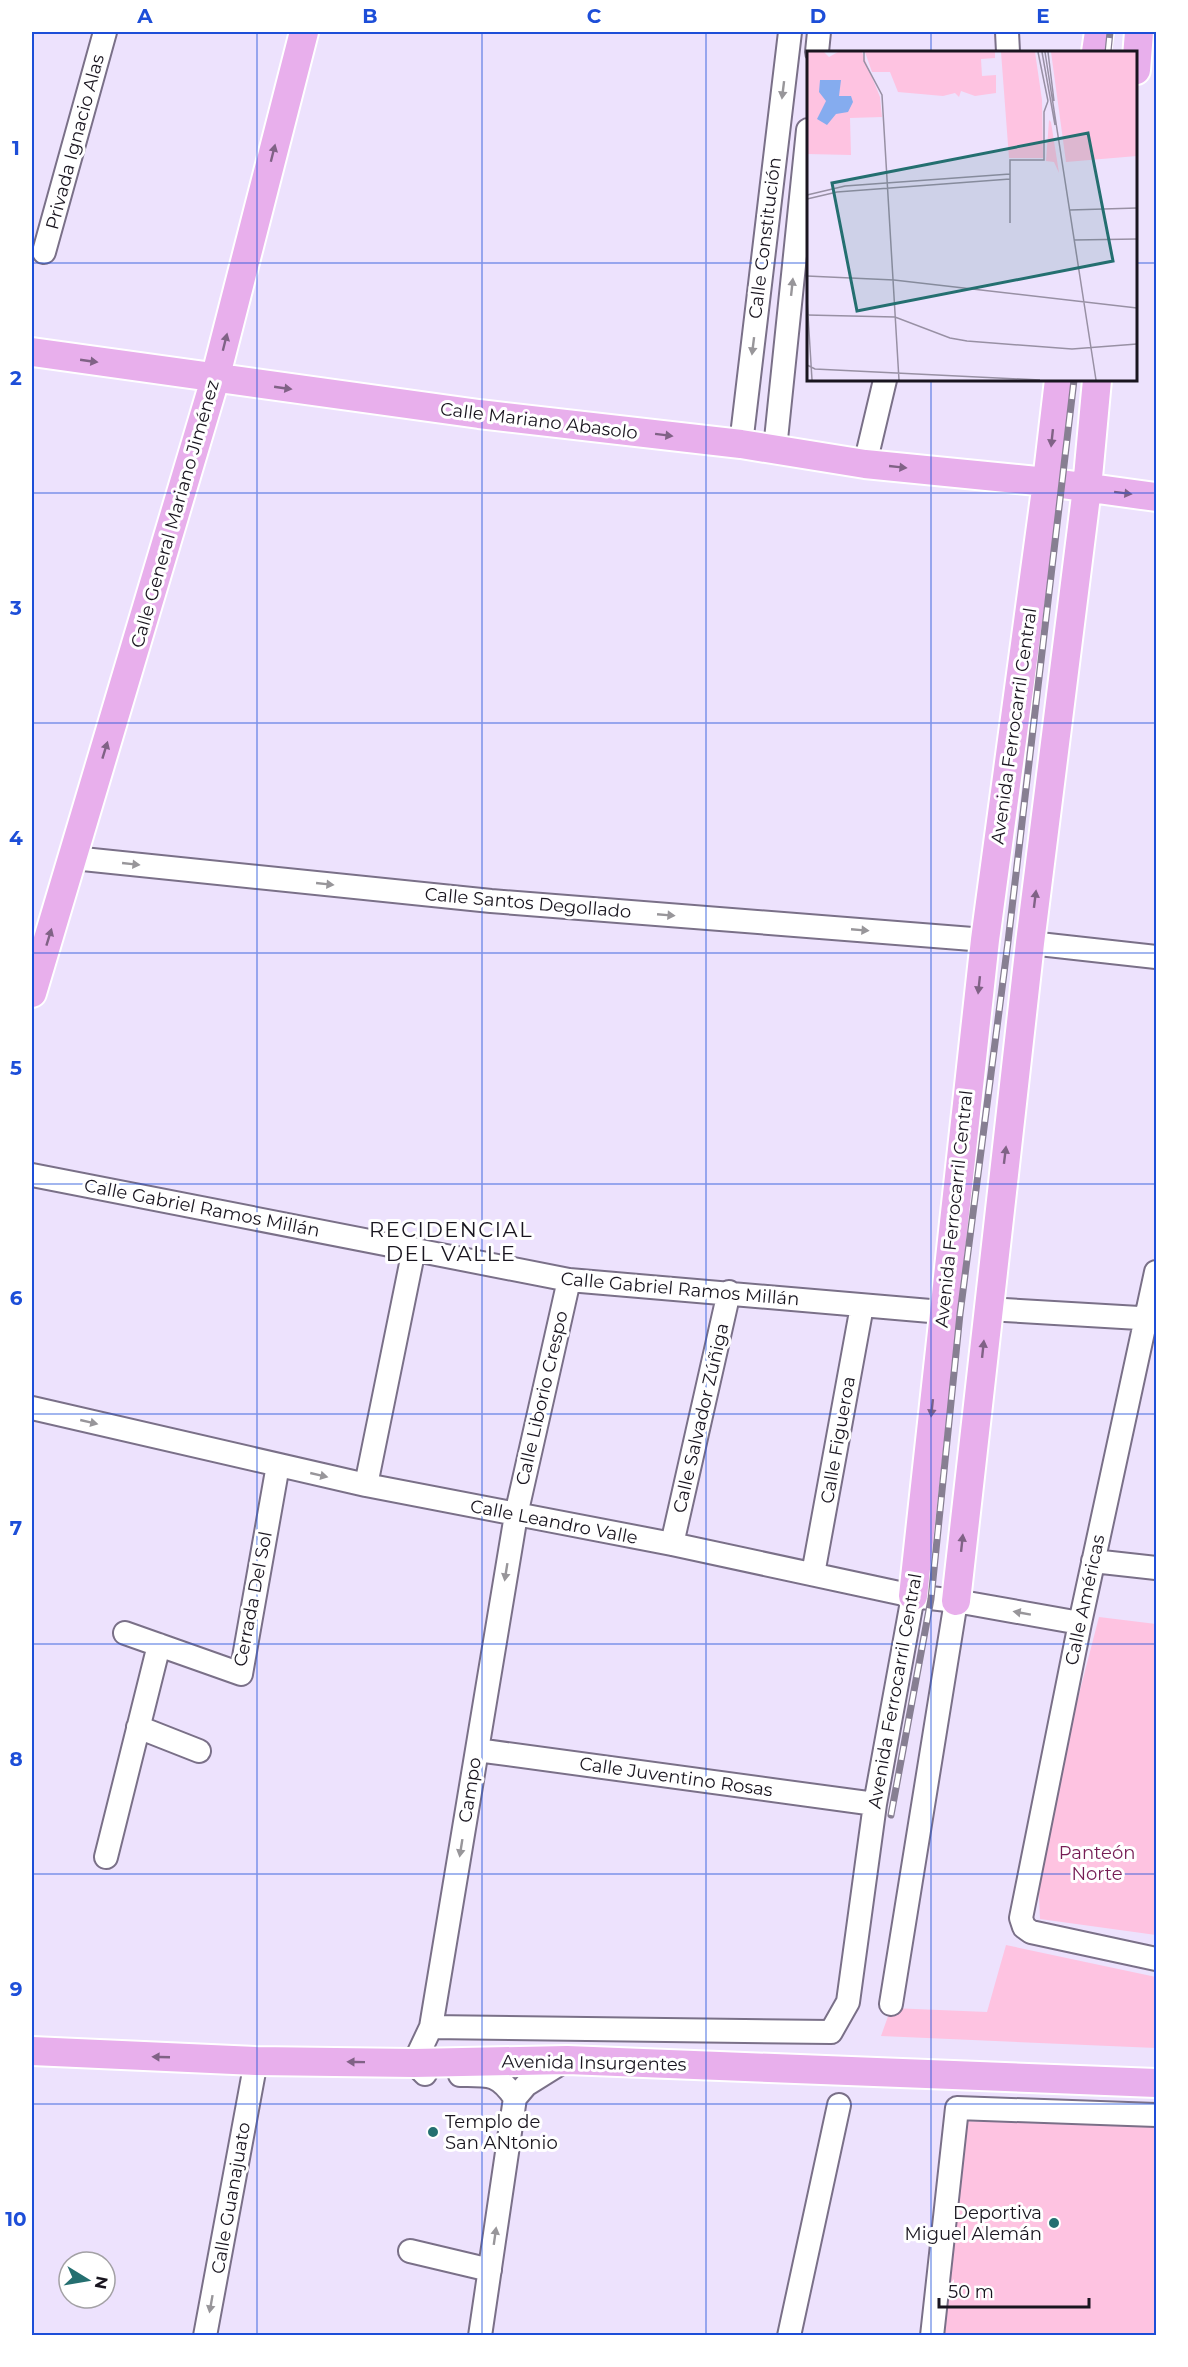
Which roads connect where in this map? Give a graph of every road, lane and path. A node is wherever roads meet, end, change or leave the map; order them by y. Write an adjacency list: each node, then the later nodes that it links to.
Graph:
1 (105, 32): 13 (street, Privada Ignacio Alas)
2 (304, 32): 15 (main road, Calle General Mariano Jiménez, one-way to 2)
3 (790, 32): 19 (street, Calle Constitución, one-way to 19)
4 (819, 32): 8 (street)
5 (1007, 32): 9 (street)
6 (1099, 32): 10 (main road)
7 (1139, 32): 11 (main road)
8 (817, 51)
9 (1008, 51)
10 (1096, 51)
11 (1137, 57)
12 (807, 140): 20 (street, Calle Constitución, one-way to 12)
13 (44, 252)
14 (32, 352): 15 (main road, Calle Mariano Abasolo, one-way to 15)
15 (215, 379): 19 (main road, Calle Mariano Abasolo, one-way to 19); 25 (main road, Calle General Mariano Jiménez, one-way to 15)
16 (885, 381): 21 (street)
17 (1059, 381): 22 (main road, Avenida Ferrocarril Central, one-way to 22)
18 (1098, 381): 23 (main road)
19 (741, 444): 20 (main road, Calle Mariano Abasolo)
20 (775, 449): 21 (main road, Calle Mariano Abasolo)
21 (865, 464): 22 (main road, Calle Mariano Abasolo, one-way to 22)
22 (1047, 482): 23 (main road, Calle Mariano Abasolo); 26 (main road, Avenida Ferrocarril Central)
23 (1087, 488): 24 (main road, Calle Mariano Abasolo, one-way to 24); 27 (main road, one-way to 23)
24 (1156, 497)
25 (73, 858): 26 (street, Calle Santos Degollado, one-way to 26); 29 (main road, Calle General Mariano Jiménez, one-way to 25)
26 (984, 940): 37 (main road, Avenida Ferrocarril Central, one-way to 37)
27 (1030, 943): 28 (street); 36 (main road, one-way to 27)
28 (1156, 957)
29 (32, 993)
30 (32, 1175): 31 (street, Calle Gabriel Ramos Millán)
31 (414, 1249): 33 (street, Calle Gabriel Ramos Millán); 41 (street)
32 (1156, 1272): 38 (street, Calle Américas)
33 (568, 1281): 34 (street, Calle Gabriel Ramos Millán); 42 (street, Calle Liborio Crespo)
34 (729, 1292): 35 (street, Calle Gabriel Ramos Millán); 43 (street, Calle Salvador Zúñiga)
35 (862, 1306): 37 (street, Calle Gabriel Ramos Millán); 46 (street, Calle Figueroa)
36 (987, 1309): 38 (street); 48 (main road, one-way to 36)
37 (942, 1312): 47 (main road, Avenida Ferrocarril Central, one-way to 47)
38 (1151, 1319): 44 (street, Calle Américas)
39 (32, 1408): 40 (street, Calle Leandro Valle, one-way to 40)
40 (278, 1465): 41 (street, Calle Leandro Valle, one-way to 41); 51 (street, Cerrada Del Sol)
41 (366, 1485): 42 (street, Calle Leandro Valle)
42 (516, 1515): 43 (street, Calle Leandro Valle); 53 (street, Campo, one-way to 53)
43 (672, 1545): 46 (street, Calle Leandro Valle)
44 (1094, 1561): 45 (street); 49 (street, Calle Américas)
45 (1156, 1568)
46 (813, 1574): 47 (street, Calle Leandro Valle)
47 (913, 1596): 48 (street, Calle Leandro Valle); 55 (street, Avenida Ferrocarril Central)
48 (956, 1601): 49 (street, Calle Leandro Valle, one-way to 48); 58 (street)
49 (1080, 1623): 57 (street, Calle Américas)
50 (125, 1633): 51 (street)
51 (159, 1645): 52 (street)
52 (138, 1727): 54 (street); 56 (street)
53 (477, 1750): 55 (street, Calle Juventino Rosas); 59 (street, Campo, one-way to 59)
54 (199, 1751)
55 (875, 1804): 59 (street, Avenida Ferrocarril Central)
56 (106, 1857)
57 (1156, 1959)
58 (891, 2004)
59 (431, 2027): 63 (street, Campo)
60 (32, 2051): 62 (main road, Avenida Insurgentes, one-way to 60)
61 (567, 2060): 63 (main road, Avenida Insurgentes); 64 (main road, Avenida Insurgentes); 65 (street)
62 (256, 2061): 63 (main road, Avenida Insurgentes, one-way to 62); 70 (street, Calle Guanajuato, one-way to 70)
63 (414, 2063): 65 (street)
64 (1156, 2082)
65 (515, 2098): 69 (street, one-way to 65)
66 (839, 2105): 72 (street)
67 (1156, 2115): 73 (street)
68 (410, 2252): 69 (street)
69 (490, 2270): 71 (street)
70 (205, 2336)
71 (480, 2336)
72 (789, 2336)
73 (932, 2336)

